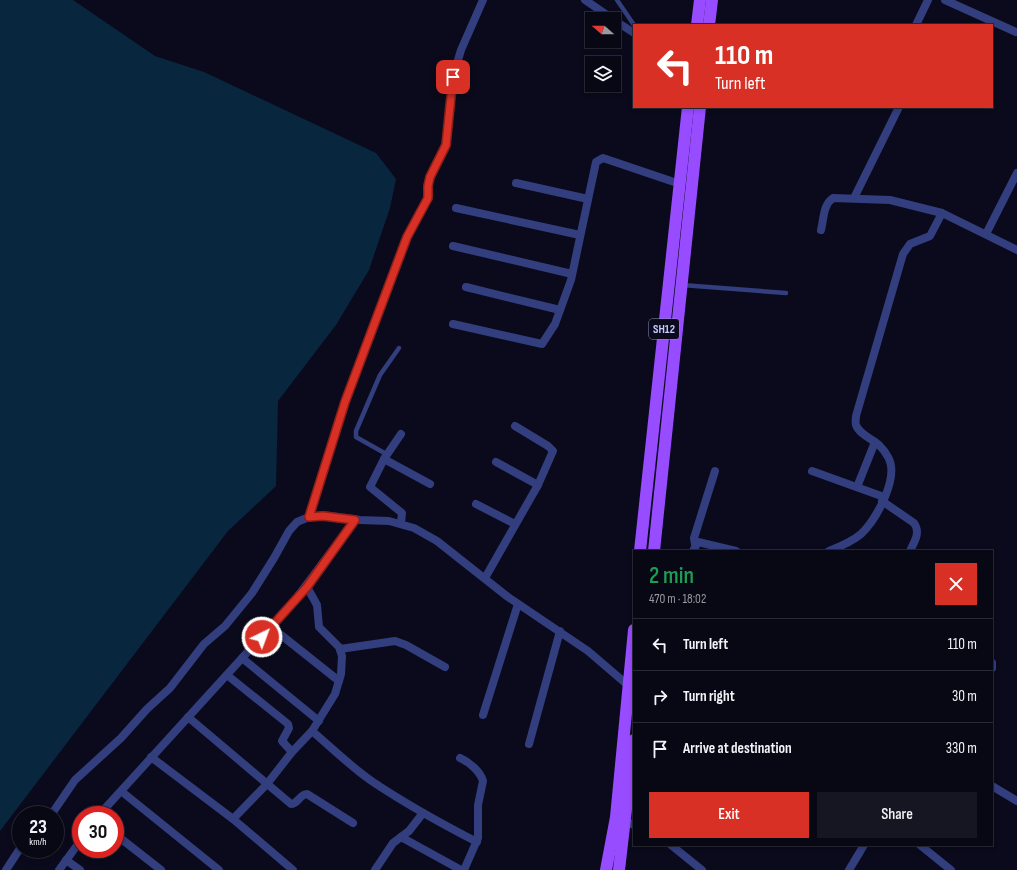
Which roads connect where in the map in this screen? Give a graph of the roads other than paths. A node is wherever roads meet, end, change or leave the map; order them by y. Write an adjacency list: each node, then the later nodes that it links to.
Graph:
1 (483, 0): 51 (street)
2 (585, 0): 8 (street)
3 (617, 0): 10 (lane)
4 (700, 0): 11 (main road)
5 (712, 0): 12 (main road)
6 (928, 0): 13 (street)
7 (945, 0): 15 (street)
8 (603, 12)
9 (621, 24): 14 (street)
10 (633, 24)
11 (698, 24)
12 (709, 24)
13 (916, 24)
14 (633, 32)
15 (1016, 32)
16 (688, 108): 21 (main road, SH12)
17 (700, 108): 33 (main road)
18 (899, 108): 22 (street)
19 (1017, 173): 27 (street)
20 (516, 183): 23 (street)
21 (680, 184): 23 (street); 32 (main road, SH12)
22 (854, 198): 25 (street); 26 (street)
23 (588, 199): 28 (street)
24 (456, 208): 28 (street)
25 (942, 213): 27 (street); 41 (street)
26 (821, 230)
27 (986, 234): 30 (street)
28 (580, 235): 31 (street)
29 (453, 246): 31 (street)
30 (1017, 250)
31 (572, 274): 36 (street)
32 (669, 284): 33 (lane); 56 (main road, SH12)
33 (681, 285): 35 (lane); 57 (main road)
34 (466, 287): 36 (street)
35 (786, 294)
36 (560, 310): 37 (street)
37 (453, 324)
38 (399, 348): 42 (lane)
39 (515, 426): 47 (street)
40 (401, 434): 42 (street)
41 (875, 442): 48 (street); 49 (street)
42 (386, 457): 46 (street); 53 (street)
43 (496, 462): 47 (street)
44 (715, 471): 55 (street)
45 (812, 471): 48 (street)
46 (430, 484)
47 (538, 485): 54 (street)
48 (857, 487): 49 (street)
49 (883, 499): 59 (street); 60 (street)
50 (476, 504): 54 (street)
51 (309, 517): 52 (street); 86 (street)
52 (355, 520): 53 (street); 62 (street)
53 (401, 523): 61 (street)
54 (515, 524): 61 (street)
55 (694, 548): 58 (street)
56 (640, 550)
57 (654, 550)
58 (732, 550)
59 (831, 550)
60 (910, 550)
61 (485, 578): 63 (street)
62 (307, 587): 64 (street); 67 (street)
63 (518, 604): 65 (street); 73 (street)
64 (271, 627): 68 (street); 71 (street)
65 (560, 631): 72 (street); 77 (street)
66 (633, 644): 72 (main road)
67 (340, 649): 69 (street); 71 (street)
68 (242, 658): 70 (street); 75 (street)
69 (446, 667)
70 (227, 675): 74 (street); 78 (street)
71 (339, 681): 75 (street)
72 (630, 687): 109 (main road)
73 (483, 715)
74 (188, 717): 79 (street); 82 (street)
75 (319, 721): 76 (street)
76 (312, 731): 78 (street); 88 (street)
77 (529, 744)
78 (292, 752): 82 (street)
79 (151, 757): 84 (street); 89 (street)
80 (460, 758): 94 (street)
81 (633, 761): 91 (main road)
82 (267, 784): 89 (street); 90 (street)
83 (993, 787): 85 (street)
84 (121, 790): 87 (street); 105 (street)
85 (1017, 801)
86 (57, 806)
87 (107, 806)
88 (423, 813): 92 (street); 94 (street)
89 (233, 819): 106 (street)
90 (352, 823)
91 (630, 823): 110 (main road)
92 (401, 836): 107 (street); 108 (street)
93 (124, 841): 104 (street)
94 (477, 842): 108 (street)
95 (672, 846): 111 (street)
96 (863, 846): 112 (street)
97 (921, 846): 113 (street)
98 (72, 852): 100 (street)
99 (14, 858): 101 (street)
100 (66, 860): 102 (street); 103 (street)
101 (6, 870)
102 (59, 870)
103 (80, 870)
104 (161, 870)
105 (219, 870)
106 (293, 870)
107 (375, 870)
108 (463, 870)
109 (606, 870)
110 (619, 870)
111 (702, 870)
112 (849, 870)
113 (951, 870)

